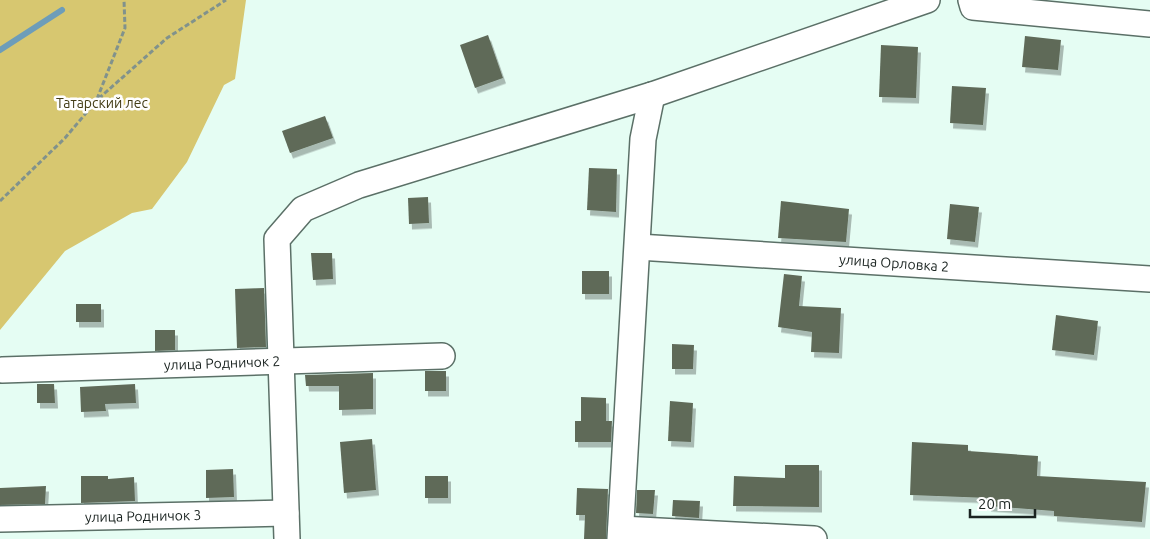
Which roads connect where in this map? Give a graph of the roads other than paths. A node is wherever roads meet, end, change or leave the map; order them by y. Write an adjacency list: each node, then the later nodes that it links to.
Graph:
1 (927, 0): 4 (street)
2 (971, 0): 3 (street)
3 (1150, 24)
4 (652, 94): 5 (street); 8 (street)
5 (638, 247): 6 (street, улица Орловка 2); 12 (street)
6 (1150, 279)
7 (442, 356): 8 (street, улица Родничок 2)
8 (281, 361): 9 (street, улица Родничок 2); 10 (street)
9 (2, 370)
10 (286, 513): 11 (street, улица Родничок 3); 13 (street)
11 (0, 519)
12 (620, 534): 14 (street)
13 (287, 539)
14 (814, 539)

